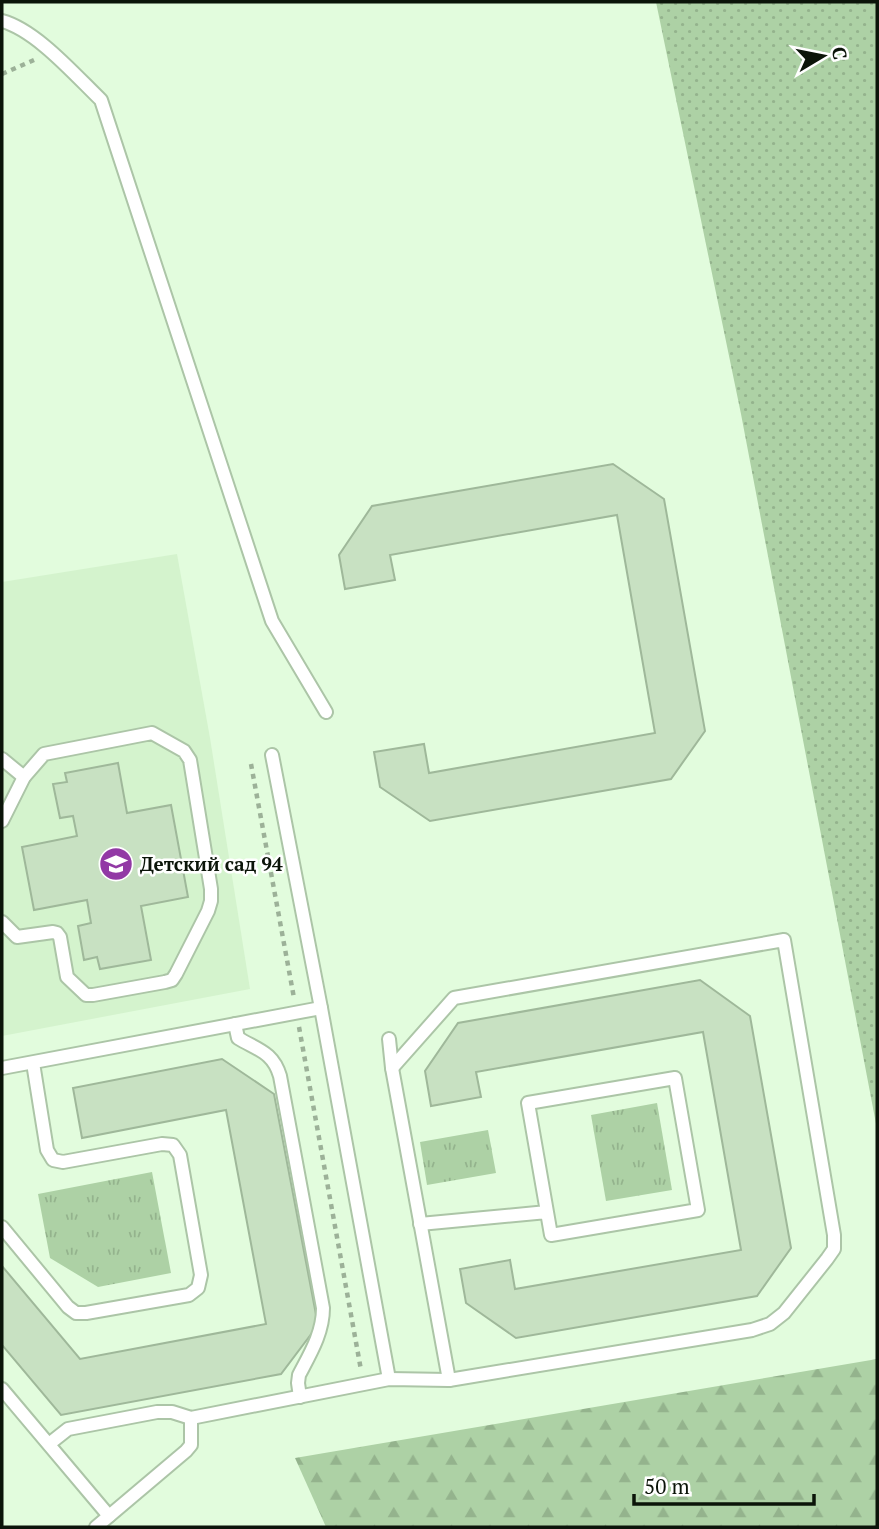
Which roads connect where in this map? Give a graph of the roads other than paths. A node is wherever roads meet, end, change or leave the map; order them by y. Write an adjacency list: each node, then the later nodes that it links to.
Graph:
1 (2, 21): 2 (lane)
2 (326, 712)
3 (272, 754): 8 (lane)
4 (2, 759): 5 (lane)
5 (24, 777): 6 (lane); 7 (lane)
6 (2, 821)
7 (2, 922)
8 (321, 1008): 9 (lane); 17 (lane)
9 (235, 1024): 11 (lane); 20 (lane)
10 (389, 1039): 13 (lane)
11 (33, 1063): 12 (lane); 16 (lane)
12 (2, 1068)
13 (392, 1068): 15 (lane); 18 (lane)
14 (547, 1212): 14 (lane); 15 (lane)
15 (420, 1224): 18 (lane)
16 (2, 1227)
17 (389, 1379): 18 (lane); 20 (lane)
18 (449, 1381)
19 (2, 1388): 22 (lane)
20 (300, 1397): 21 (lane)
21 (191, 1418): 22 (lane); 23 (lane)
22 (49, 1444): 23 (lane)
23 (109, 1516): 24 (lane)
24 (96, 1527)

